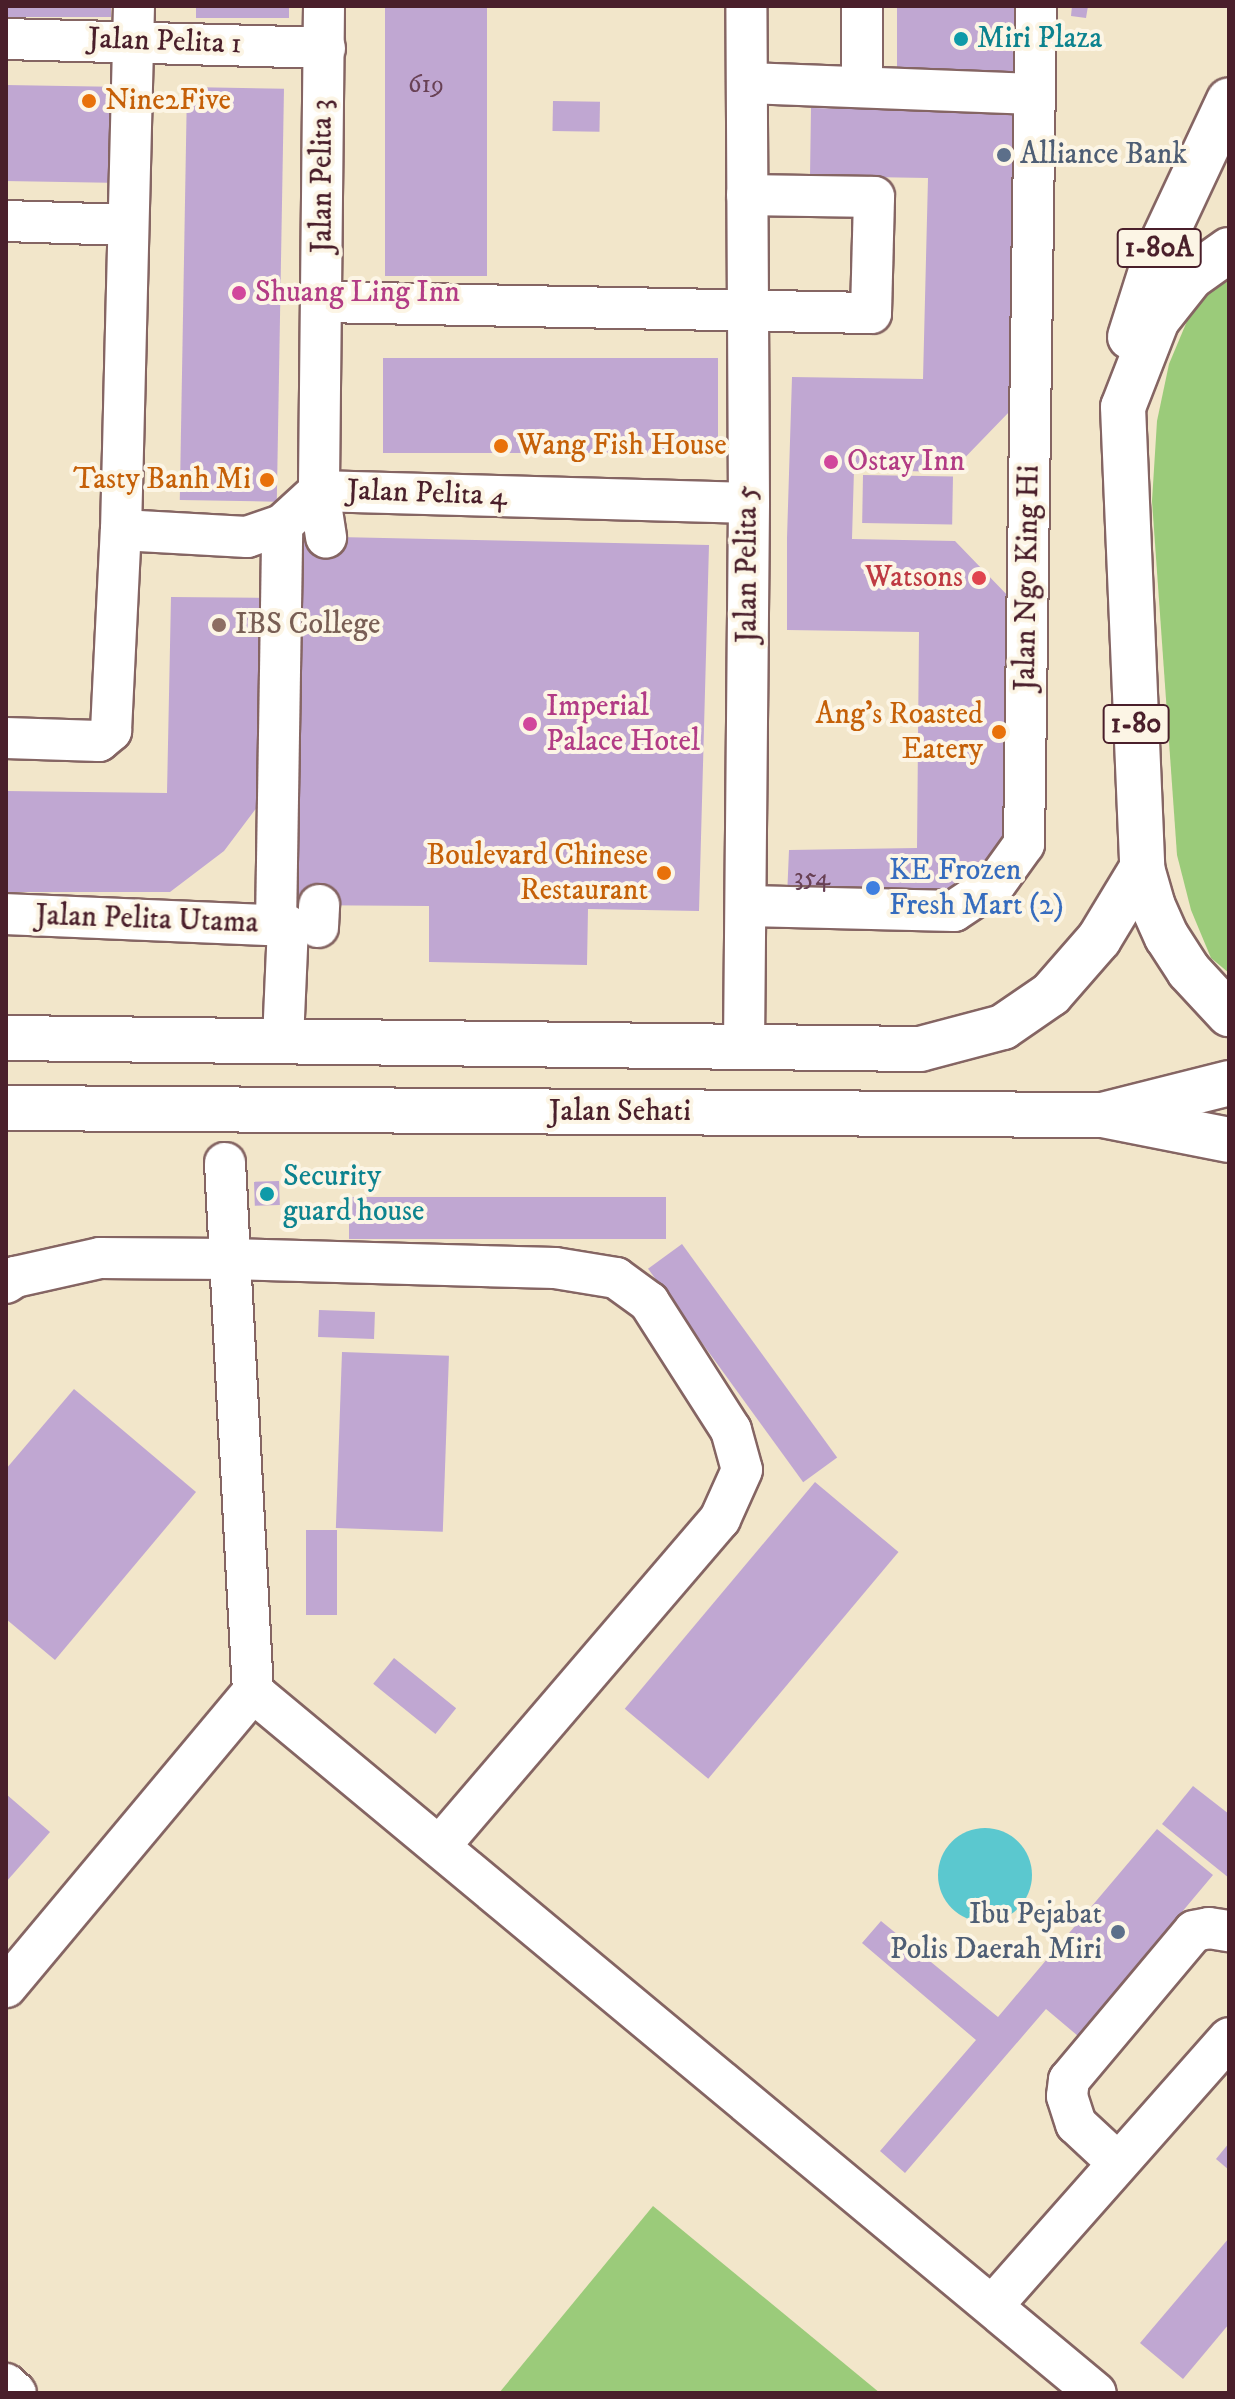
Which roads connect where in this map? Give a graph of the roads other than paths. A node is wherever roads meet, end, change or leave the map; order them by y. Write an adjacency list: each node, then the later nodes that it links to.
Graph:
1 (324, 6): 7 (street, Jalan Pelita 3)
2 (746, 6): 8 (street, Jalan Pelita 5)
3 (862, 6): 9 (street)
4 (1036, 6): 10 (street, Jalan Ngo King Hi)
5 (134, 23): 6 (street, Jalan Pelita 1); 7 (street, Jalan Pelita 1); 14 (street)
6 (6, 39)
7 (325, 48): 16 (street, Jalan Pelita 3)
8 (748, 83): 9 (street); 12 (street, Jalan Pelita 5)
9 (862, 86): 10 (street)
10 (1034, 94): 26 (street, Jalan Ngo King Hi)
11 (1229, 100): 18 (main road, 1-80A)
12 (747, 195): 17 (street, Jalan Pelita 5); 17 (street)
13 (6, 221): 14 (street)
14 (127, 225): 22 (street)
15 (1229, 250): 18 (main road, 1-80)
16 (322, 302): 17 (street); 19 (street, Jalan Pelita 3)
17 (747, 308): 20 (street, Jalan Pelita 5)
18 (1123, 407): 25 (main road, 1-80)
19 (319, 491): 20 (street, Jalan Pelita 4); 21 (street, Jalan Pelita 4); 23 (street, Jalan Pelita 3)
20 (749, 503): 26 (street, Jalan Pelita 5)
21 (282, 525): 22 (street, Jalan Pelita 4); 28 (street)
22 (121, 530): 24 (street)
23 (326, 537)
24 (6, 738)
25 (1142, 868): 29 (main road, 1-80); 32 (main road)
26 (748, 906): 32 (street, Jalan Pelita 5)
27 (6, 914): 28 (street, Jalan Pelita Utama)
28 (300, 921): 31 (street)
29 (1229, 1014)
30 (6, 1038): 31 (main road)
31 (283, 1042): 32 (main road)
32 (744, 1046)
33 (1229, 1083): 35 (main road, Jalan Sehati)
34 (6, 1108): 35 (main road, Jalan Sehati)
35 (1102, 1115): 36 (main road)
36 (1229, 1140)
37 (225, 1163): 38 (street)
38 (229, 1259): 39 (street); 40 (street); 41 (street)
39 (6, 1283)
40 (253, 1692): 41 (street); 43 (street)
41 (441, 1845): 46 (street)
42 (1229, 1931): 45 (street)
43 (6, 1987)
44 (1229, 2038): 45 (street)
45 (1118, 2163): 46 (street)
46 (994, 2304): 49 (street)
47 (6, 2384): 48 (street)
48 (16, 2393)
49 (1096, 2393)

